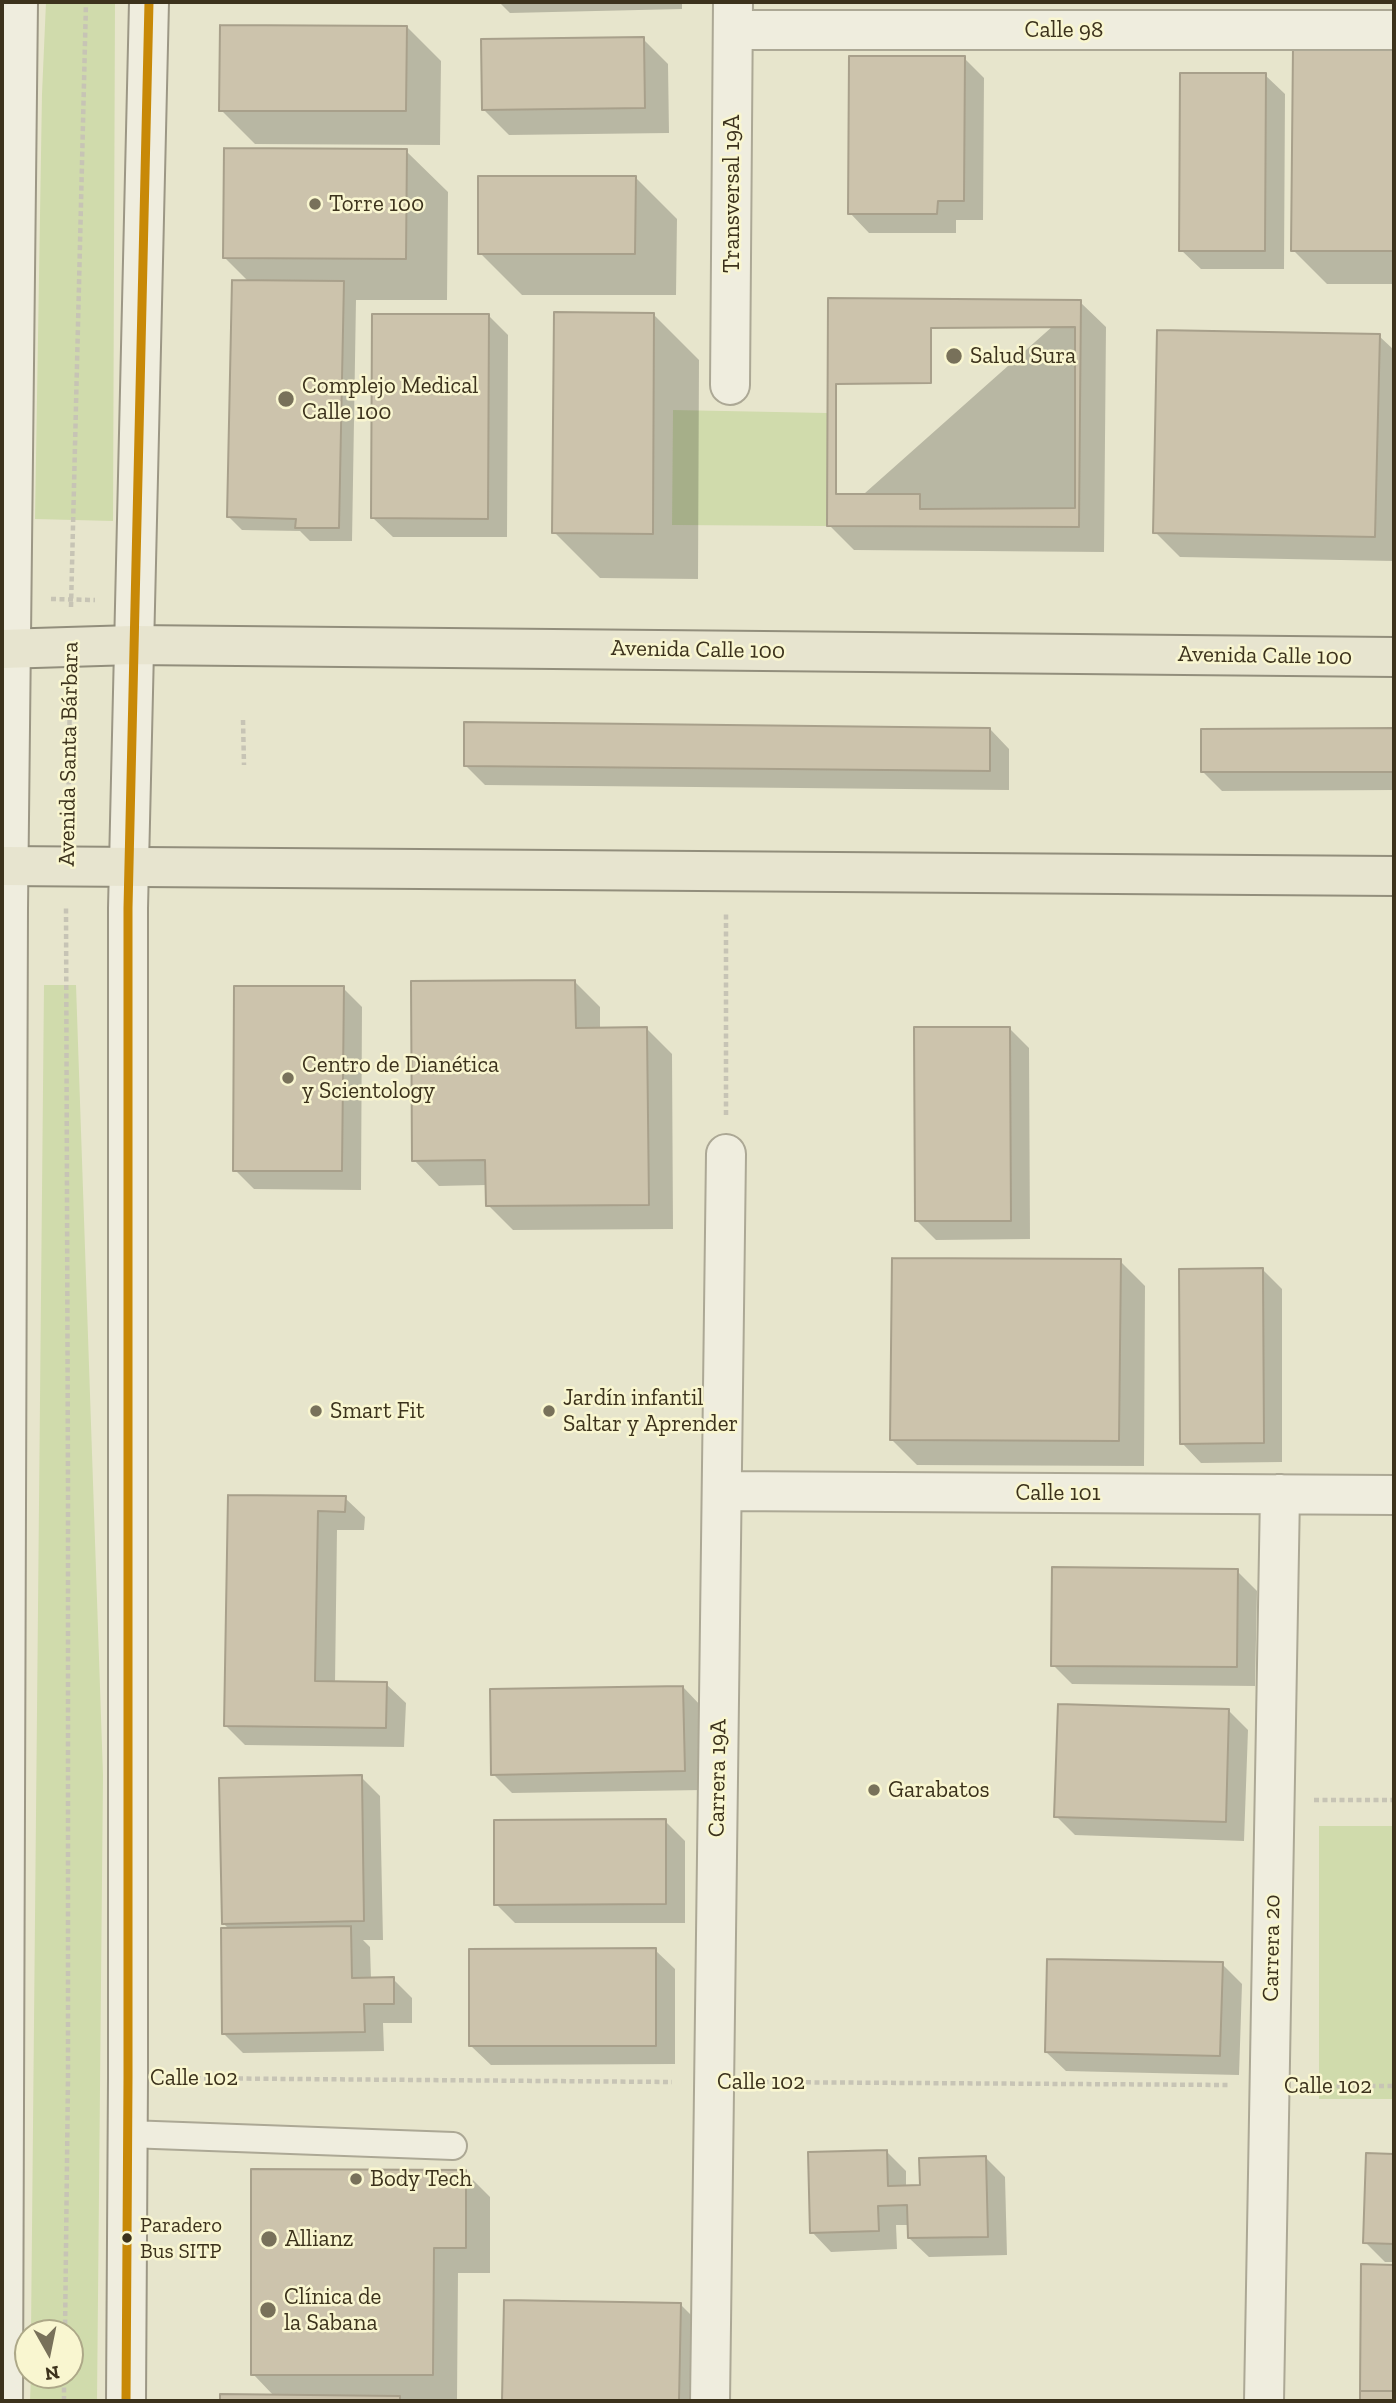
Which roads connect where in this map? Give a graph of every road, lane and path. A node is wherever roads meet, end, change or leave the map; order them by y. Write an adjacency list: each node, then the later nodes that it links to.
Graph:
1 (18, 2): 9 (main road)
2 (86, 2): 8 (path, Avenida Santa Bárbara)
3 (149, 2): 7 (main road)
4 (733, 16): 5 (main road, Calle 98); 6 (main road, Transversal 19A)
5 (1394, 30)
6 (730, 385)
7 (133, 645): 8 (main road, Avenida Calle 100); 10 (main road, Avenida Calle 100); 15 (main road)
8 (71, 647): 9 (main road, Avenida Calle 100); 14 (path, Avenida Santa Bárbara)
9 (6, 649): 13 (main road)
10 (1394, 657)
11 (243, 720): 12 (path)
12 (244, 765)
13 (5, 866): 14 (main road); 24 (main road)
14 (66, 867): 15 (main road); 31 (path, Avenida Santa Bárbara)
15 (128, 867): 16 (main road); 25 (main road)
16 (724, 871): 17 (main road); 18 (path)
17 (1394, 876)
18 (726, 1154): 19 (main road, Carrera 19A)
19 (722, 1491): 20 (main road, Calle 101); 26 (main road, Carrera 19A)
20 (1280, 1494): 21 (main road, Calle 101); 22 (main road, Carrera 20)
21 (1394, 1495)
22 (1275, 1800): 23 (path); 27 (main road, Carrera 20)
23 (1394, 1800)
24 (3, 2077): 32 (main road)
25 (128, 2078): 26 (path, Calle 102); 29 (main road)
26 (714, 2082): 27 (path, Calle 102); 34 (main road, Carrera 19A)
27 (1269, 2085): 28 (path, Calle 102); 35 (main road, Carrera 20)
28 (1394, 2086)
29 (128, 2134): 30 (lane); 33 (main road)
30 (453, 2146)
31 (65, 2319)
32 (3, 2401)
33 (126, 2401)
34 (710, 2401)
35 (1264, 2401)

